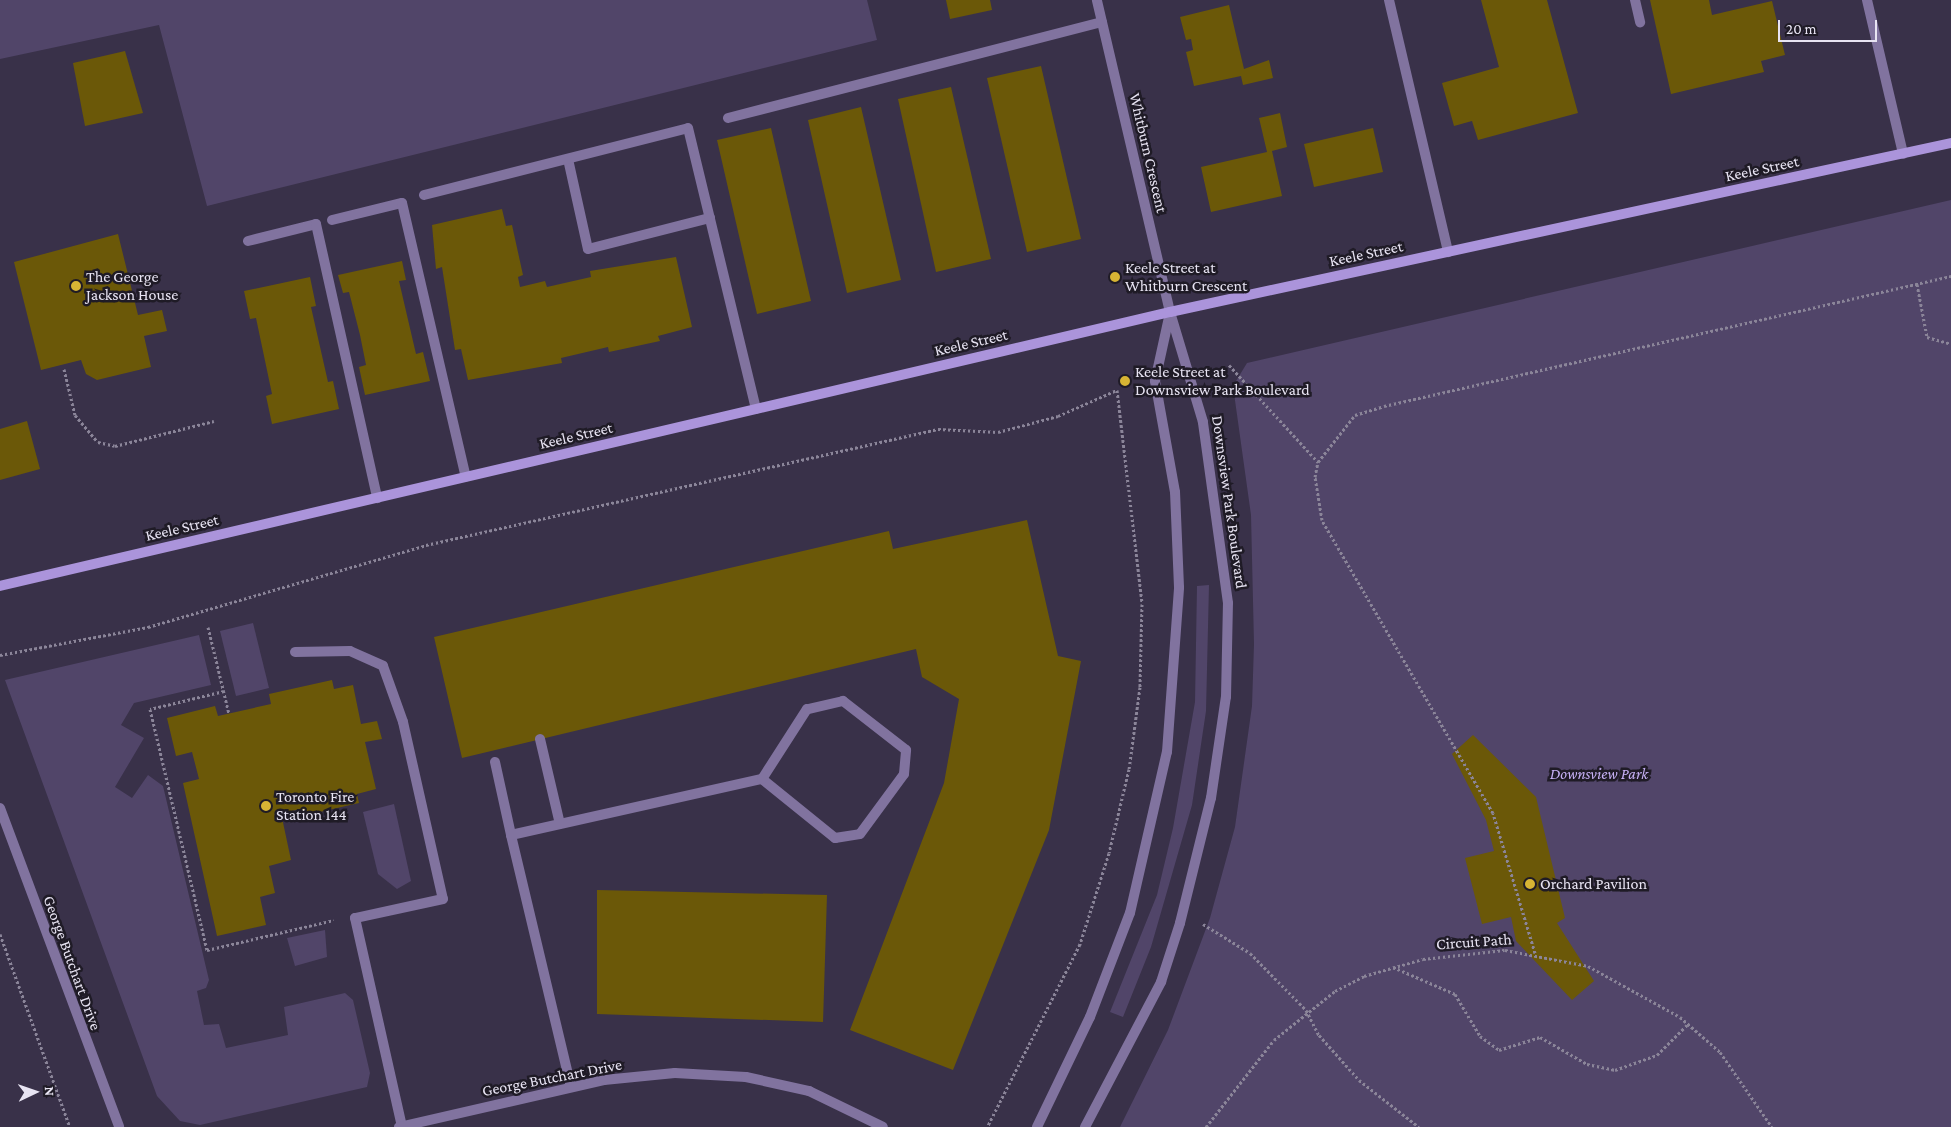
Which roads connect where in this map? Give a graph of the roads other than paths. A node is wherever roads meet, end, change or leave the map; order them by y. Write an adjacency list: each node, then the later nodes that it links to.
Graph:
1 (1097, 0): 5 (street, Whitburn Crescent)
2 (1389, 0): 15 (street)
3 (1635, 0): 6 (street)
4 (1866, 0): 9 (street)
5 (1102, 22): 7 (street); 16 (street, Whitburn Crescent)
6 (1640, 22)
7 (728, 118)
8 (1951, 143): 9 (main road, Keele Street)
9 (1903, 154): 15 (main road, Keele Street)
10 (568, 159): 11 (street); 12 (street); 12 (street)
11 (424, 195)
12 (710, 218): 17 (street)
13 (332, 220): 18 (street)
14 (248, 241): 19 (street)
15 (1448, 252): 16 (main road, Keele Street)
16 (1170, 312): 17 (main road, Keele Street); 32 (street); 33 (street, Downsview Park Boulevard)
17 (756, 409): 18 (main road, Keele Street)
18 (466, 477): 19 (main road, Keele Street)
19 (377, 498): 20 (main road, Keele Street)
20 (0, 586)
21 (295, 652): 30 (street)
22 (540, 739): 26 (street)
23 (495, 762): 27 (street)
24 (762, 779): 24 (street); 26 (street)
25 (0, 808): 29 (street, George Butchart Drive)
26 (560, 824): 27 (street)
27 (511, 835): 28 (street)
28 (571, 1087): 30 (street, George Butchart Drive); 31 (street, George Butchart Drive)
29 (119, 1127)
30 (401, 1127)
31 (883, 1127)
32 (1037, 1127)
33 (1085, 1127)

